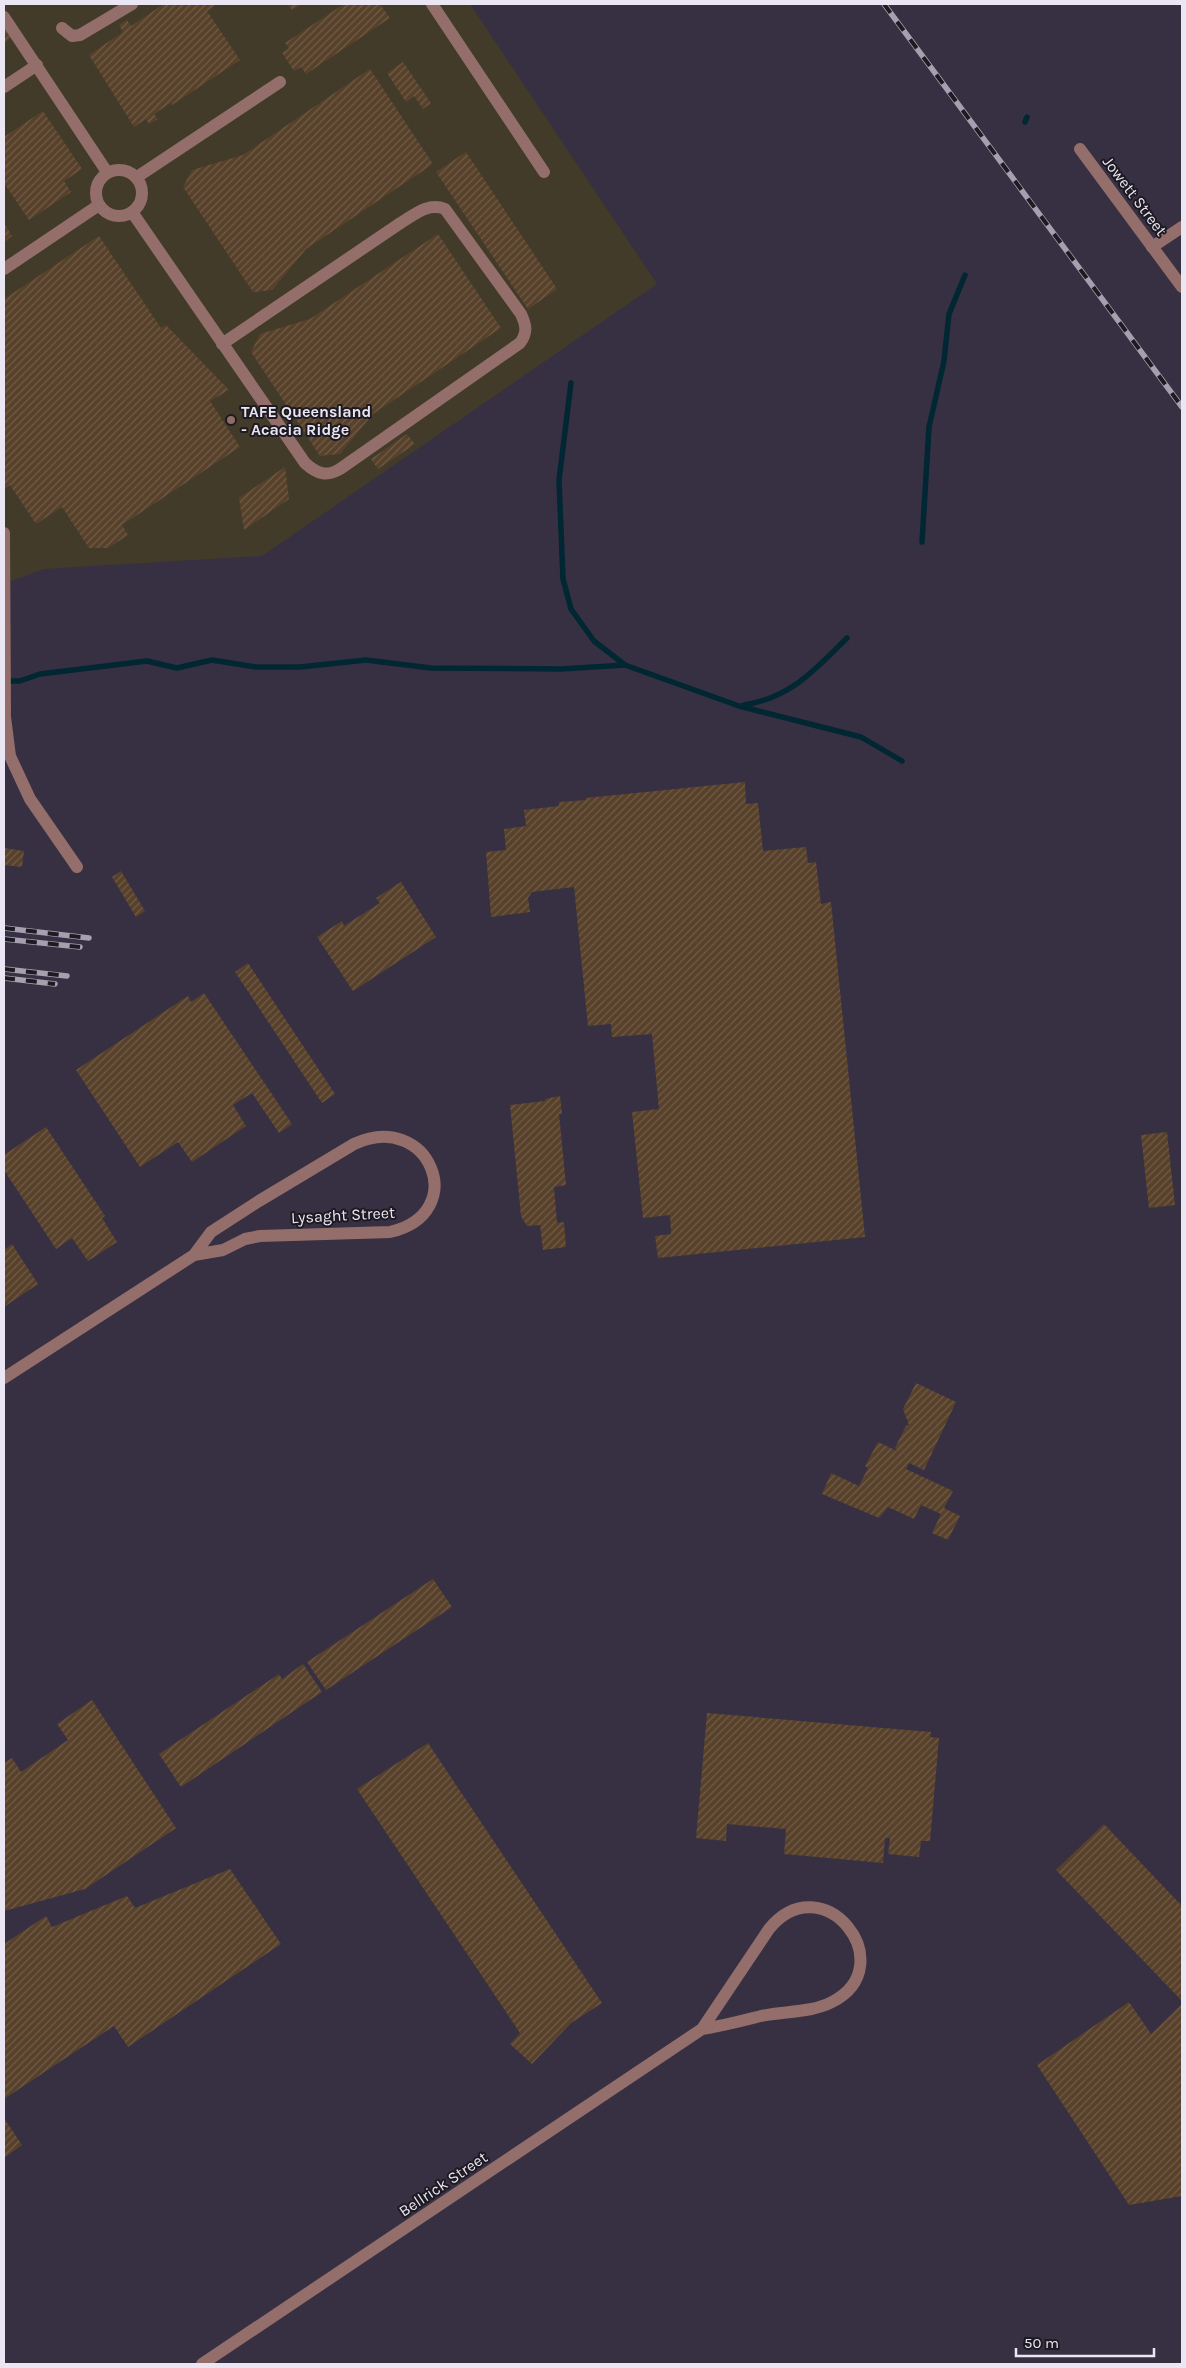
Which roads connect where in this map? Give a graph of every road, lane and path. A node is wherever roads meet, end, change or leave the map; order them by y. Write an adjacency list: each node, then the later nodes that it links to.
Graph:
1 (132, 4): 4 (street)
2 (432, 4): 10 (street)
3 (4, 17): 5 (street)
4 (62, 28)
5 (37, 65): 7 (street); 9 (street)
6 (280, 82): 11 (street)
7 (4, 87)
8 (1080, 149): 15 (street, Jowett Street)
9 (107, 172): 11 (street); 12 (street)
10 (544, 172)
11 (136, 177): 13 (street)
12 (99, 204): 13 (street); 16 (street)
13 (132, 212): 18 (street)
14 (1182, 227): 15 (street)
15 (1152, 247): 17 (street, Jowett Street)
16 (4, 269)
17 (1182, 287)
18 (222, 344): 18 (street)
19 (4, 533): 20 (street)
20 (5, 717): 21 (street)
21 (76, 867)
22 (194, 1255): 22 (street, Lysaght Street); 23 (street, Lysaght Street)
23 (4, 1378)
24 (702, 2029): 24 (street, Bellrick Street); 25 (street, Bellrick Street)
25 (202, 2364)

